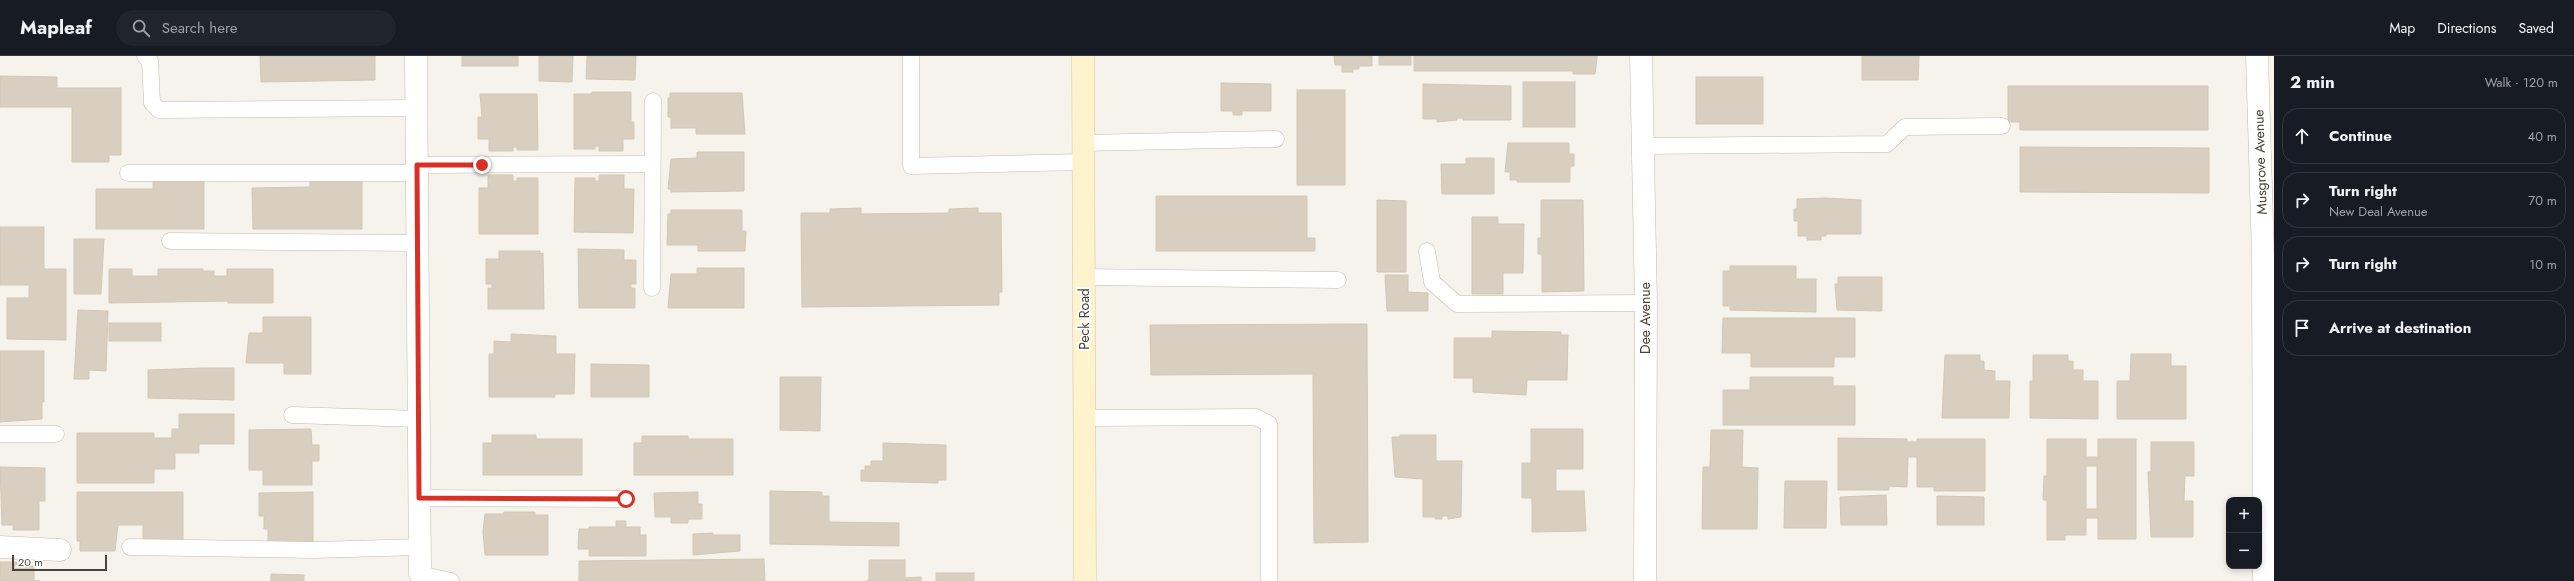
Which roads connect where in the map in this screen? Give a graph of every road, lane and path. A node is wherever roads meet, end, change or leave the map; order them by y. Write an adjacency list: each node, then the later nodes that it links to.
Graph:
1 (145, 56): 8 (lane)
2 (416, 56): 8 (street)
3 (911, 56): 12 (lane)
4 (1083, 56): 12 (main road, Peck Road)
5 (1642, 56): 11 (street, Dee Avenue)
6 (2257, 56): 19 (street, Musgrove Avenue)
7 (653, 101): 13 (lane)
8 (417, 108): 14 (street)
9 (2002, 126): 11 (lane)
10 (1276, 139): 12 (lane)
11 (1642, 146): 23 (street, Dee Avenue)
12 (1084, 152): 20 (main road, Peck Road)
13 (652, 164): 14 (lane); 22 (lane)
14 (417, 169): 15 (lane); 17 (street)
15 (128, 173)
16 (170, 241): 17 (lane)
17 (417, 243): 26 (street)
18 (1427, 251): 23 (lane)
19 (2269, 256): 40 (street, Musgrove Avenue)
20 (1084, 277): 21 (lane); 25 (main road, Peck Road)
21 (1338, 280)
22 (652, 288)
23 (1646, 303): 39 (street, Dee Avenue)
24 (292, 415): 26 (lane)
25 (1084, 418): 37 (main road, Peck Road); 38 (lane)
26 (419, 419): 29 (street)
27 (0, 434): 28 (lane)
28 (56, 434)
29 (419, 498): 30 (lane); 33 (street)
30 (626, 499)
31 (0, 547): 34 (street)
32 (130, 547): 33 (lane)
33 (420, 547): 35 (street)
34 (60, 550)
35 (420, 577): 36 (lane)
36 (451, 581)
37 (1085, 581)
38 (1270, 581)
39 (1645, 581)
40 (2264, 581)

